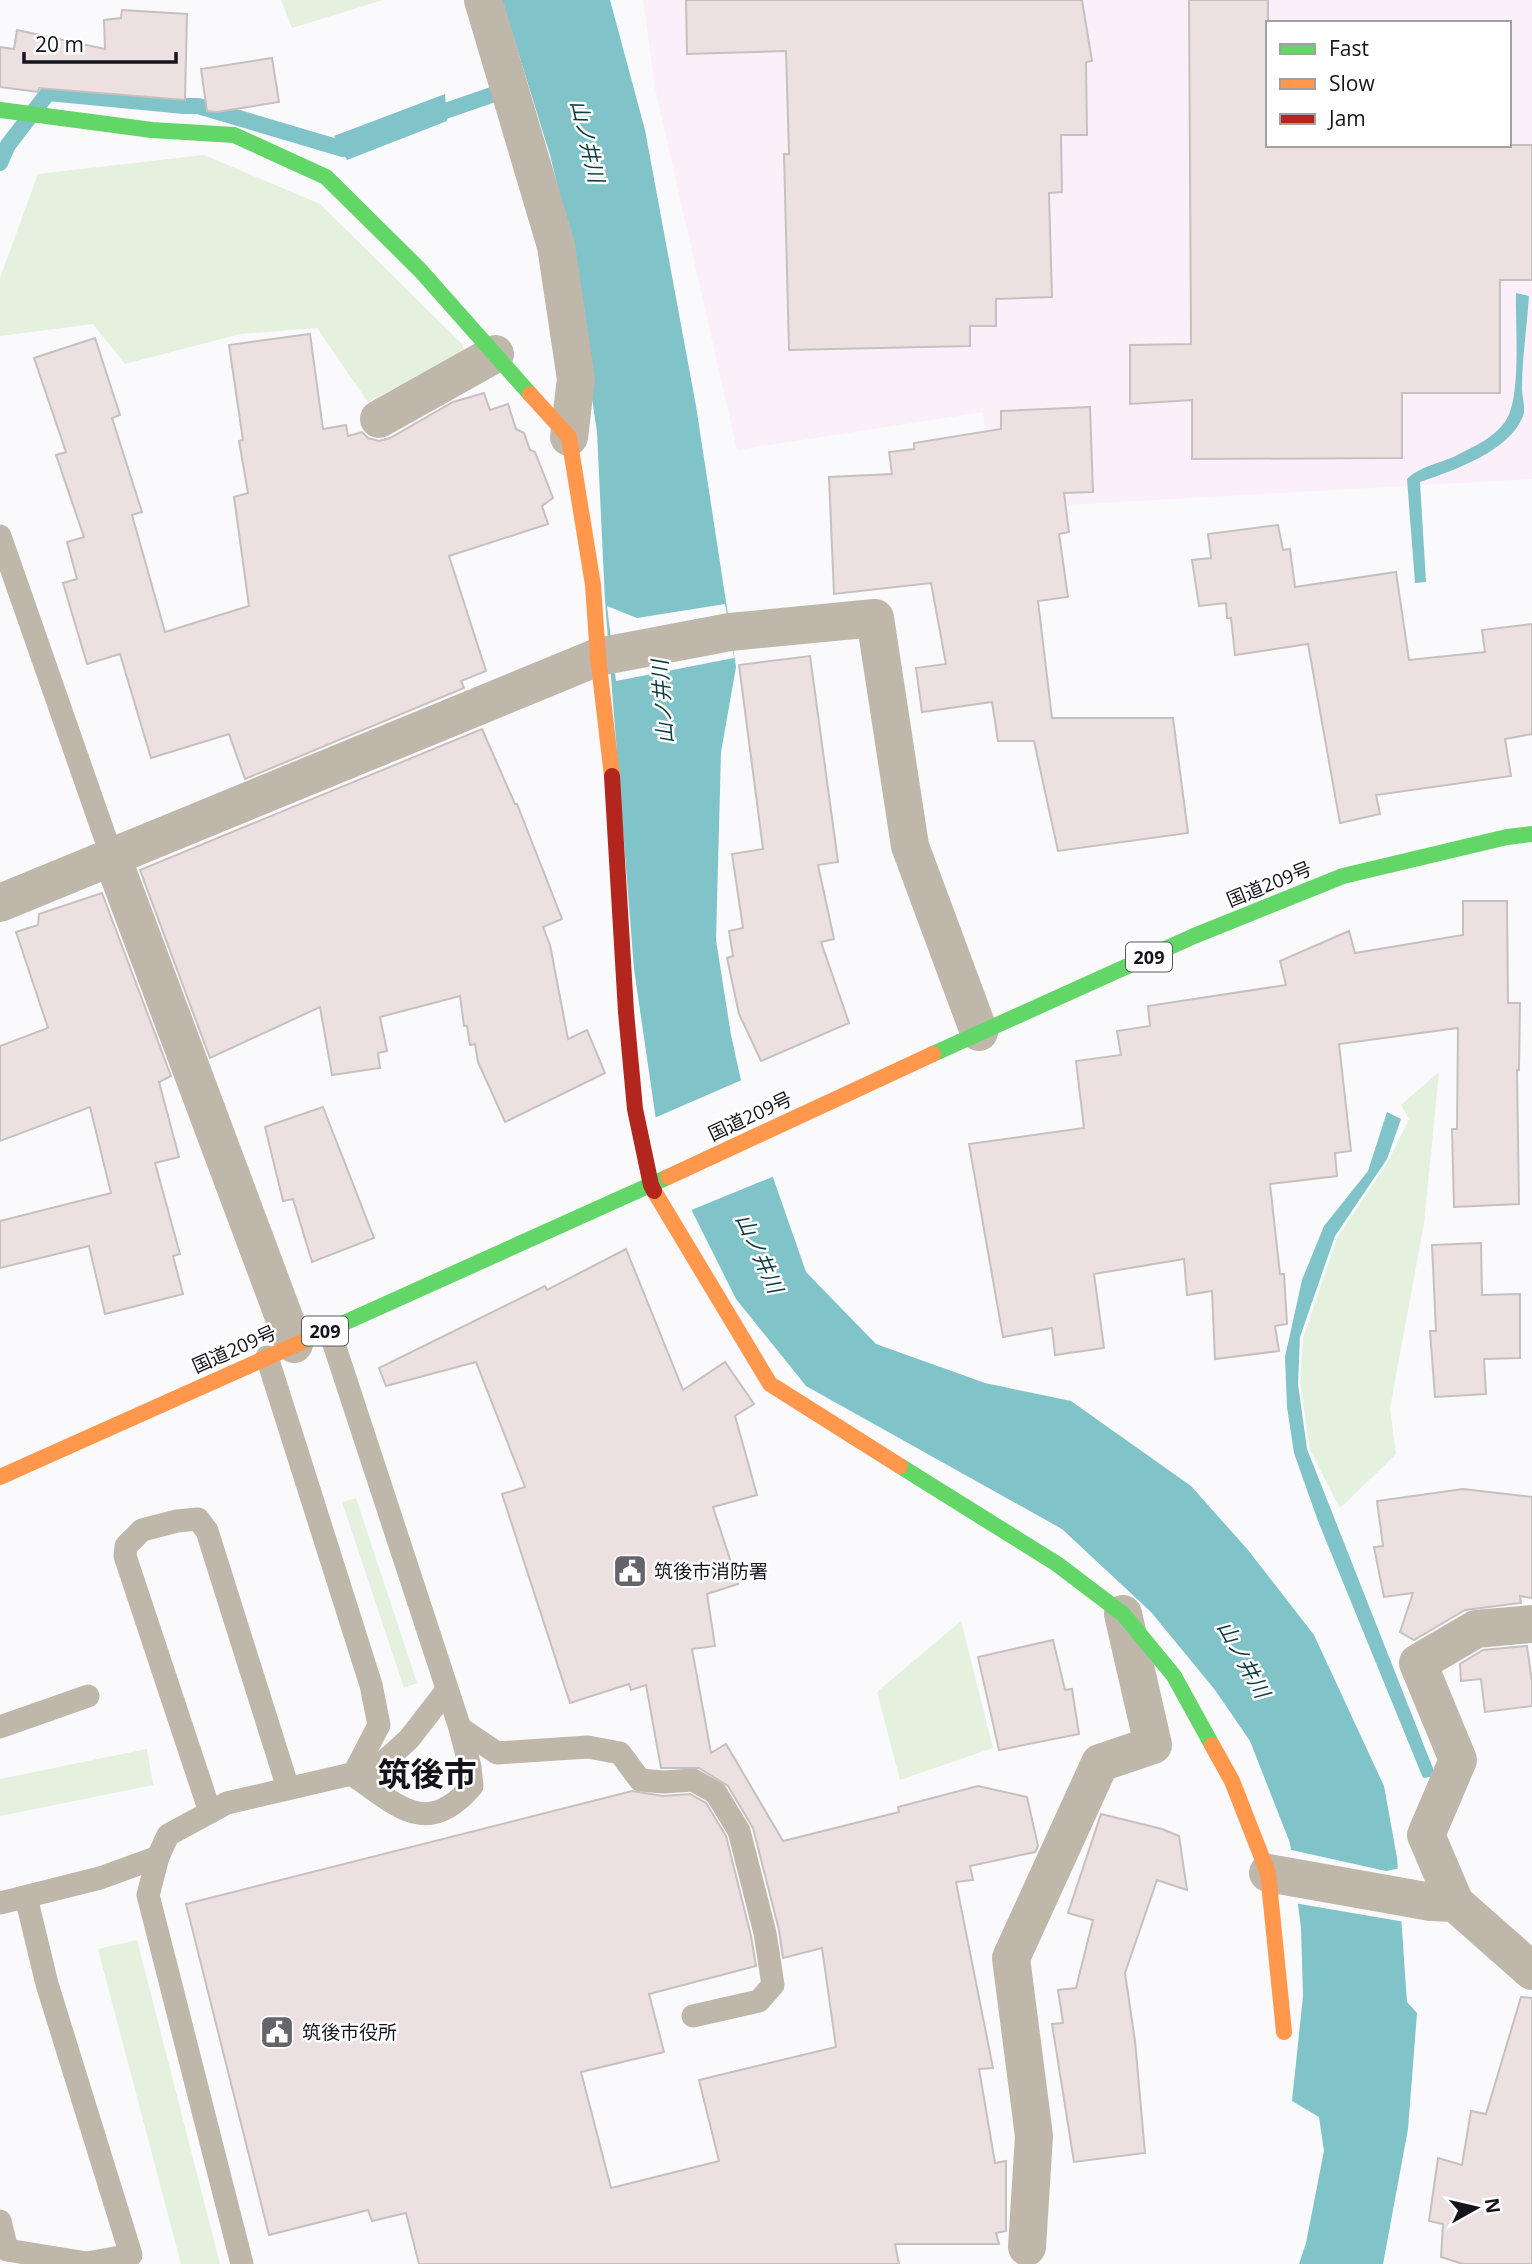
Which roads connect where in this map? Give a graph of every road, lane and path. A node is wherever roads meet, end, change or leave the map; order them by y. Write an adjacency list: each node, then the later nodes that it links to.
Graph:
1 (483, 0): 5 (street)
2 (0, 110): 3 (main road)
3 (495, 354): 4 (street); 5 (main road)
4 (379, 419)
5 (569, 437): 7 (main road)
6 (0, 536): 9 (lane)
7 (605, 655): 9 (street); 11 (street); 12 (main road)
8 (1532, 834): 11 (main road, 国道209号 / 209)
9 (112, 857): 10 (street); 14 (street)
10 (0, 903)
11 (979, 1032): 12 (main road, 国道209号 / 209)
12 (651, 1185): 13 (main road, 国道209号 / 209); 16 (main road)
13 (329, 1329): 14 (main road, 国道209号 / 209); 18 (lane)
14 (281, 1351): 15 (main road, 国道209号 / 209); 22 (lane)
15 (0, 1477)
16 (1123, 1614): 26 (main road); 34 (street)
17 (1532, 1624): 29 (street)
18 (447, 1690): 21 (lane); 22 (lane)
19 (88, 1696): 20 (lane)
20 (0, 1727)
21 (460, 1728): 22 (lane); 31 (lane)
22 (353, 1775): 23 (lane)
23 (288, 1788): 24 (lane); 24 (lane)
24 (210, 1812): 25 (lane)
25 (158, 1857): 27 (lane); 35 (lane)
26 (1268, 1872): 29 (street); 32 (main road)
27 (26, 1897): 28 (lane); 33 (lane)
28 (0, 1903)
29 (1443, 1903): 30 (street)
30 (1532, 1971)
31 (693, 2016)
32 (1284, 2032)
33 (0, 2221)
34 (1027, 2247)
35 (242, 2264)

